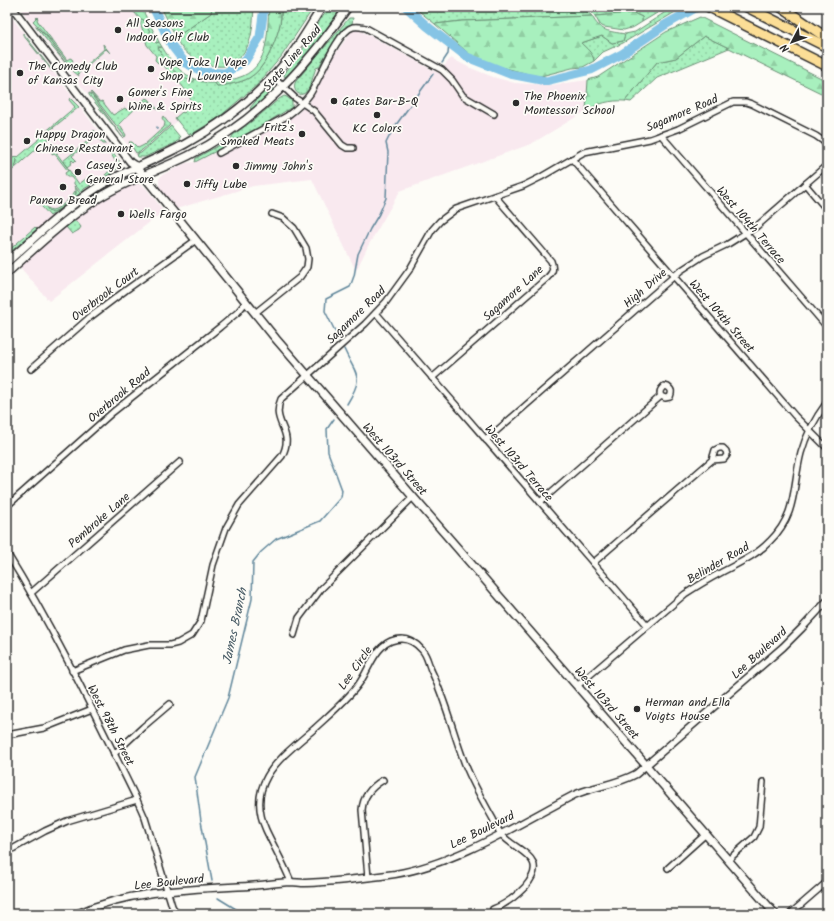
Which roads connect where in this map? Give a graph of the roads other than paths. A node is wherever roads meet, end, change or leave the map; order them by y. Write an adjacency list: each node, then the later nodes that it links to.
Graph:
1 (12, 7): 20 (street, West 103rd Street)
2 (322, 7): 10 (main road, State Line Road)
3 (709, 7): 9 (highway)
4 (781, 7): 7 (highway)
5 (750, 8): 8 (highway)
6 (346, 10): 11 (main road, State Line Road)
7 (827, 38)
8 (827, 47)
9 (827, 66)
10 (273, 77): 11 (street); 20 (main road, State Line Road)
11 (284, 87): 12 (street); 21 (main road, State Line Road)
12 (302, 102): 13 (street, State Line Road); 16 (street); 17 (street, State Line Road)
13 (494, 114)
14 (661, 135): 15 (street, Sagamore Road); 18 (street, Sagamore Road); 26 (street, West 104th Terrace)
15 (827, 146)
16 (353, 148)
17 (219, 153)
18 (572, 159): 23 (street, Sagamore Road); 30 (street, West 104th Street)
19 (827, 165): 22 (street, High Drive)
20 (136, 166): 21 (main road, West 103rd Street); 28 (main road, State Line Road)
21 (143, 175): 27 (main road, West 103rd Street); 29 (main road, State Line Road)
22 (805, 184): 24 (street); 26 (street, High Drive)
23 (494, 196): 32 (street, Sagamore Road); 37 (street, Sagamore Lane)
24 (827, 210)
25 (272, 214): 33 (street)
26 (745, 234): 30 (street, High Drive); 34 (street, West 104th Terrace)
27 (196, 240): 31 (main road, West 103rd Street); 35 (street, Overbrook Court)
28 (7, 262)
29 (7, 272)
30 (674, 276): 40 (street, West 104th Street); 41 (street, High Drive)
31 (246, 302): 33 (main road, West 103rd Street); 47 (street, Overbrook Road)
32 (376, 313): 36 (street, Sagamore Road); 37 (street, West 103rd Terrace)
33 (255, 314): 36 (main road, West 103rd Street)
34 (827, 327)
35 (31, 369)
36 (307, 375): 45 (main road, West 103rd Street); 54 (street, Sagamore Road)
37 (432, 378): 41 (street, West 103rd Terrace)
38 (661, 396): 46 (street)
39 (827, 402): 40 (street, Belinder Road)
40 (810, 431): 42 (street, West 104th Street); 52 (street, Belinder Road)
41 (486, 440): 46 (street, West 103rd Terrace)
42 (827, 448)
43 (712, 460): 49 (street)
44 (180, 462): 50 (street, Pembroke Lane)
45 (413, 497): 53 (street); 55 (main road, West 103rd Street)
46 (540, 502): 49 (street, West 103rd Terrace)
47 (7, 506)
48 (7, 553): 50 (street, West 98th Street)
49 (593, 563): 52 (street, West 103rd Terrace)
50 (32, 593): 54 (street, West 98th Street)
51 (827, 601): 60 (street, Lee Boulevard)
52 (647, 625): 55 (street, Belinder Road)
53 (294, 635)
54 (72, 670): 57 (street, West 98th Street)
55 (577, 686): 60 (main road, West 103rd Street)
56 (170, 704): 59 (street)
57 (92, 709): 58 (street); 59 (street, West 98th Street)
58 (7, 735)
59 (114, 754): 63 (street, West 98th Street)
60 (646, 765): 64 (street, Lee Boulevard); 65 (main road, West 103rd Street)
61 (383, 780): 69 (street)
62 (763, 782): 67 (street)
63 (137, 800): 66 (street); 72 (street, West 98th Street)
64 (501, 834): 69 (street, Lee Boulevard); 70 (street, Lee Circle); 73 (street)
65 (706, 834): 67 (main road, West 103rd Street); 68 (street)
66 (7, 852)
67 (728, 860): 76 (main road, West 103rd Street)
68 (668, 868)
69 (368, 877): 70 (street, Lee Boulevard)
70 (291, 882): 72 (street, Lee Boulevard)
71 (827, 882): 77 (street)
72 (167, 892): 74 (street, Lee Boulevard); 75 (street, West 98th Street)
73 (493, 909)
74 (77, 914)
75 (177, 914)
76 (775, 914)
77 (790, 914)

